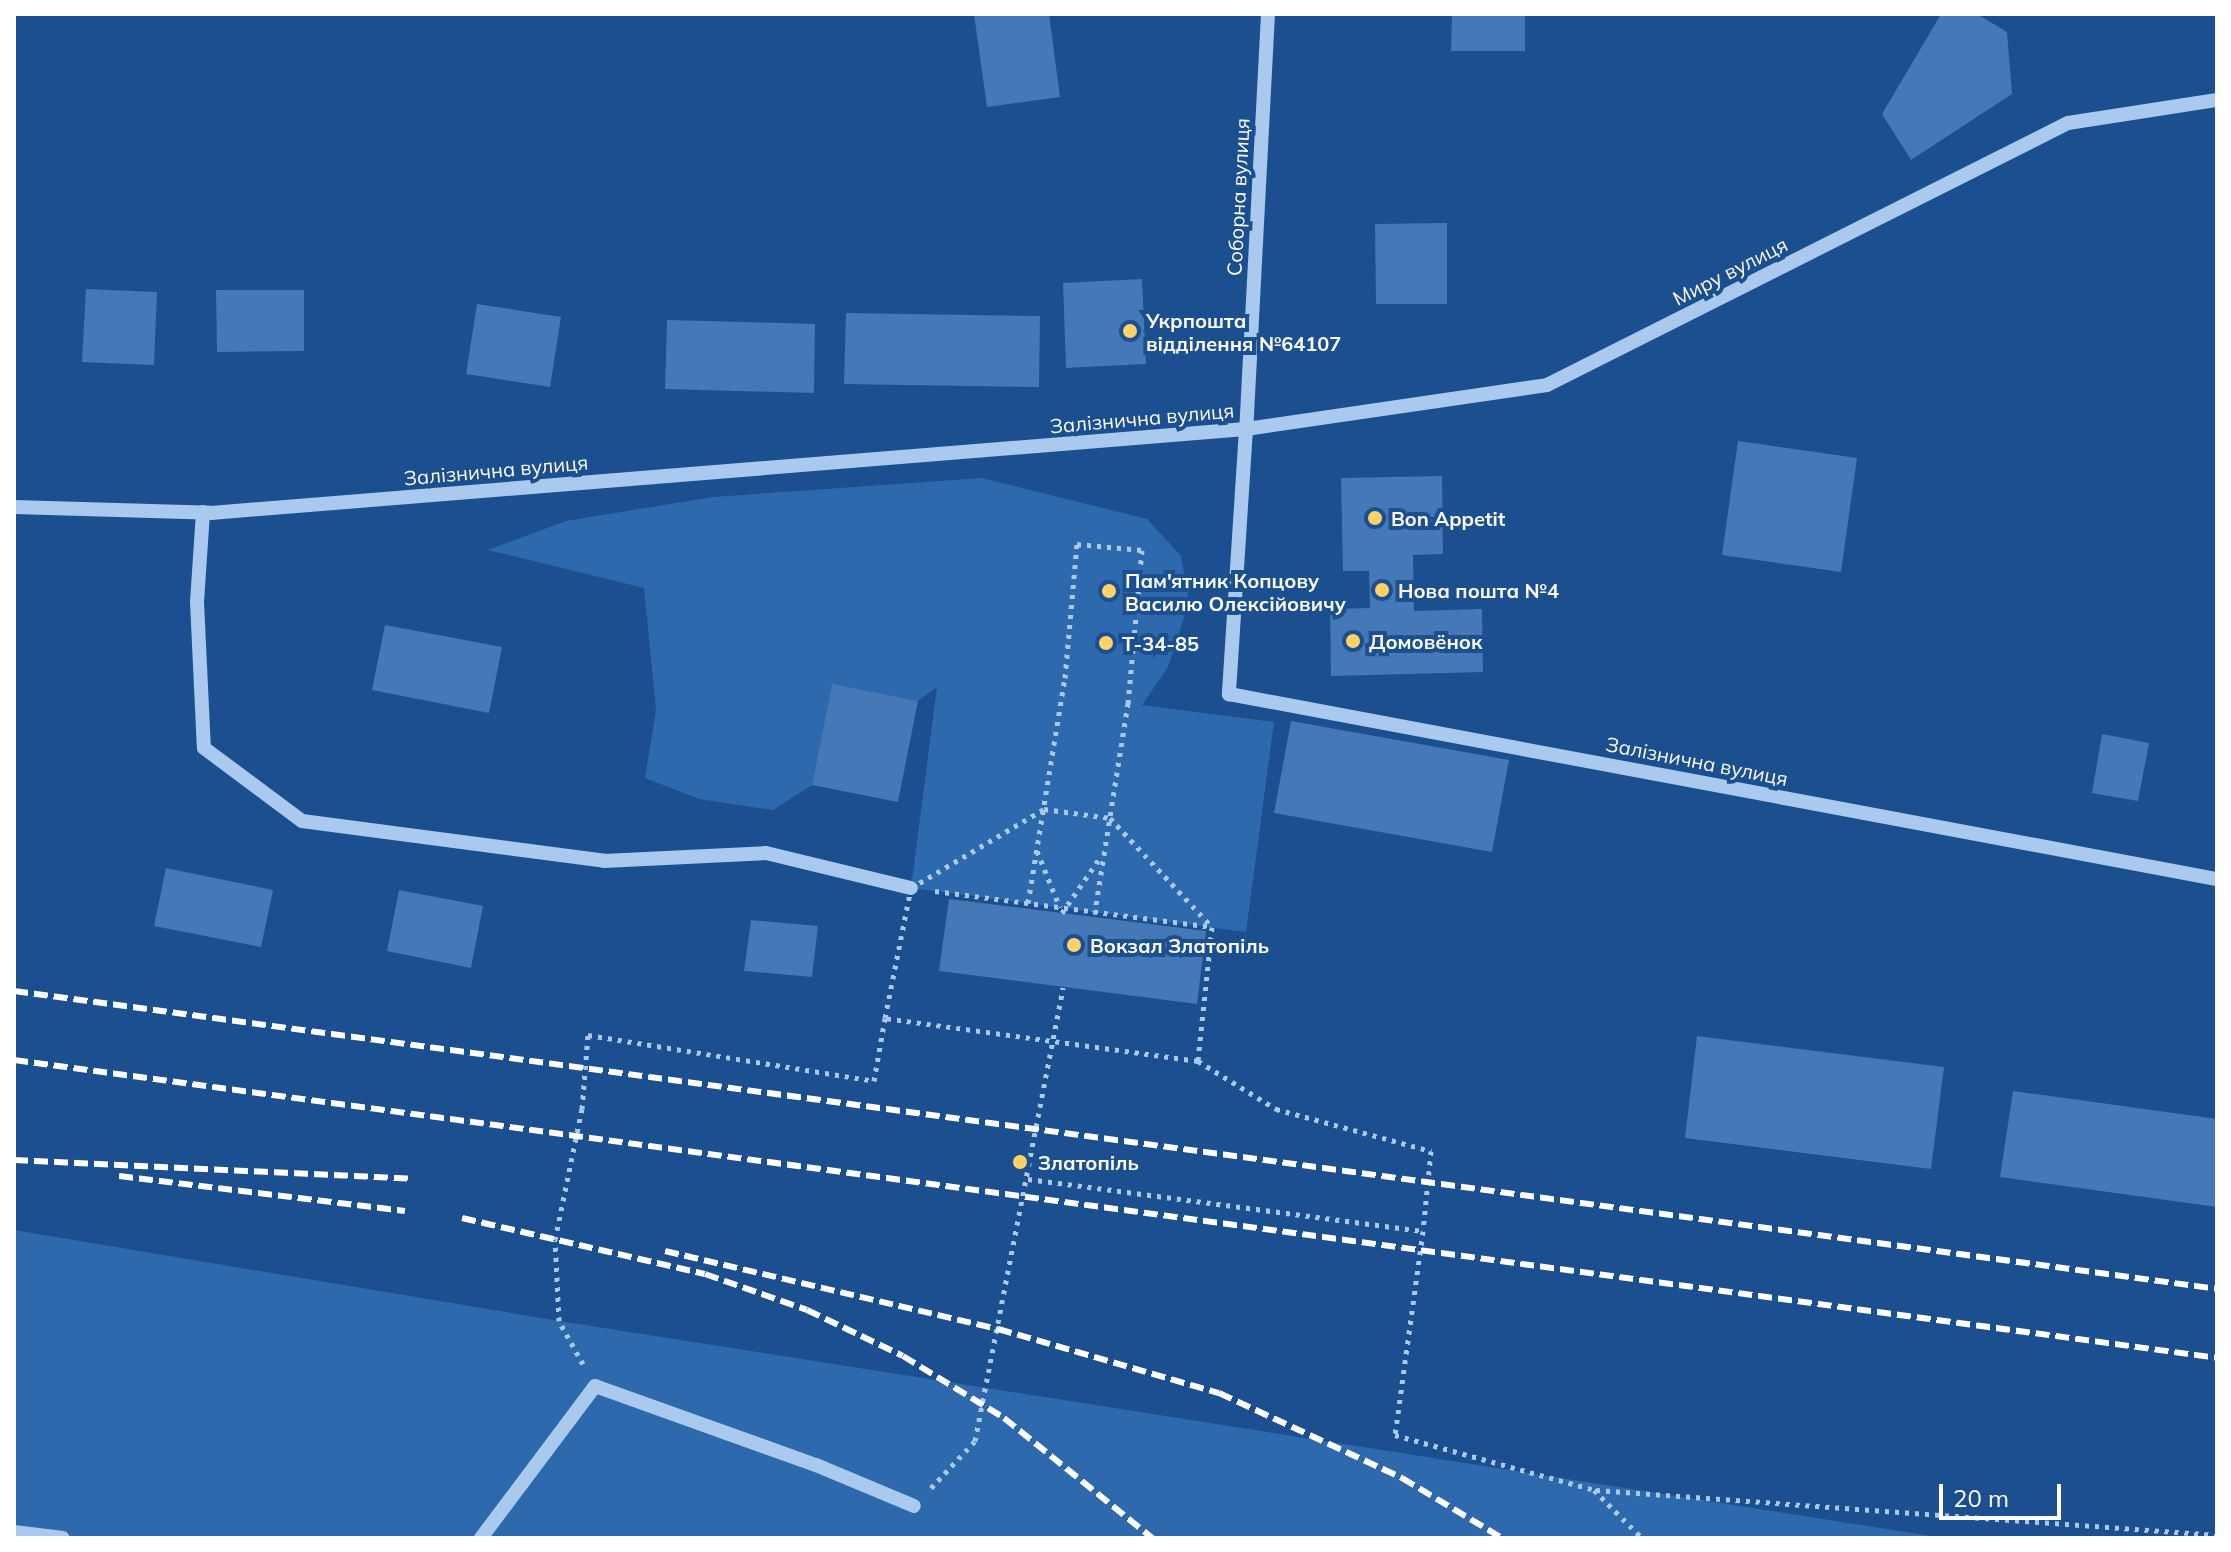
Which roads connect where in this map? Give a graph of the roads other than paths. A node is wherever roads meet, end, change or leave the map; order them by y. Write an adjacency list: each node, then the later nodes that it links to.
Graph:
1 (1268, 14): 3 (street, Соборна вулиця)
2 (2217, 100): 3 (street, Миру вулиця)
3 (1246, 429): 5 (street, Залізнична вулиця); 6 (street, Залізнична вулиця)
4 (14, 507): 5 (street, Залізнична вулиця)
5 (203, 512): 7 (street)
6 (2217, 879)
7 (911, 888)
8 (914, 1506): 11 (street)
9 (14, 1532): 10 (street)
10 (63, 1538)
11 (481, 1538)

